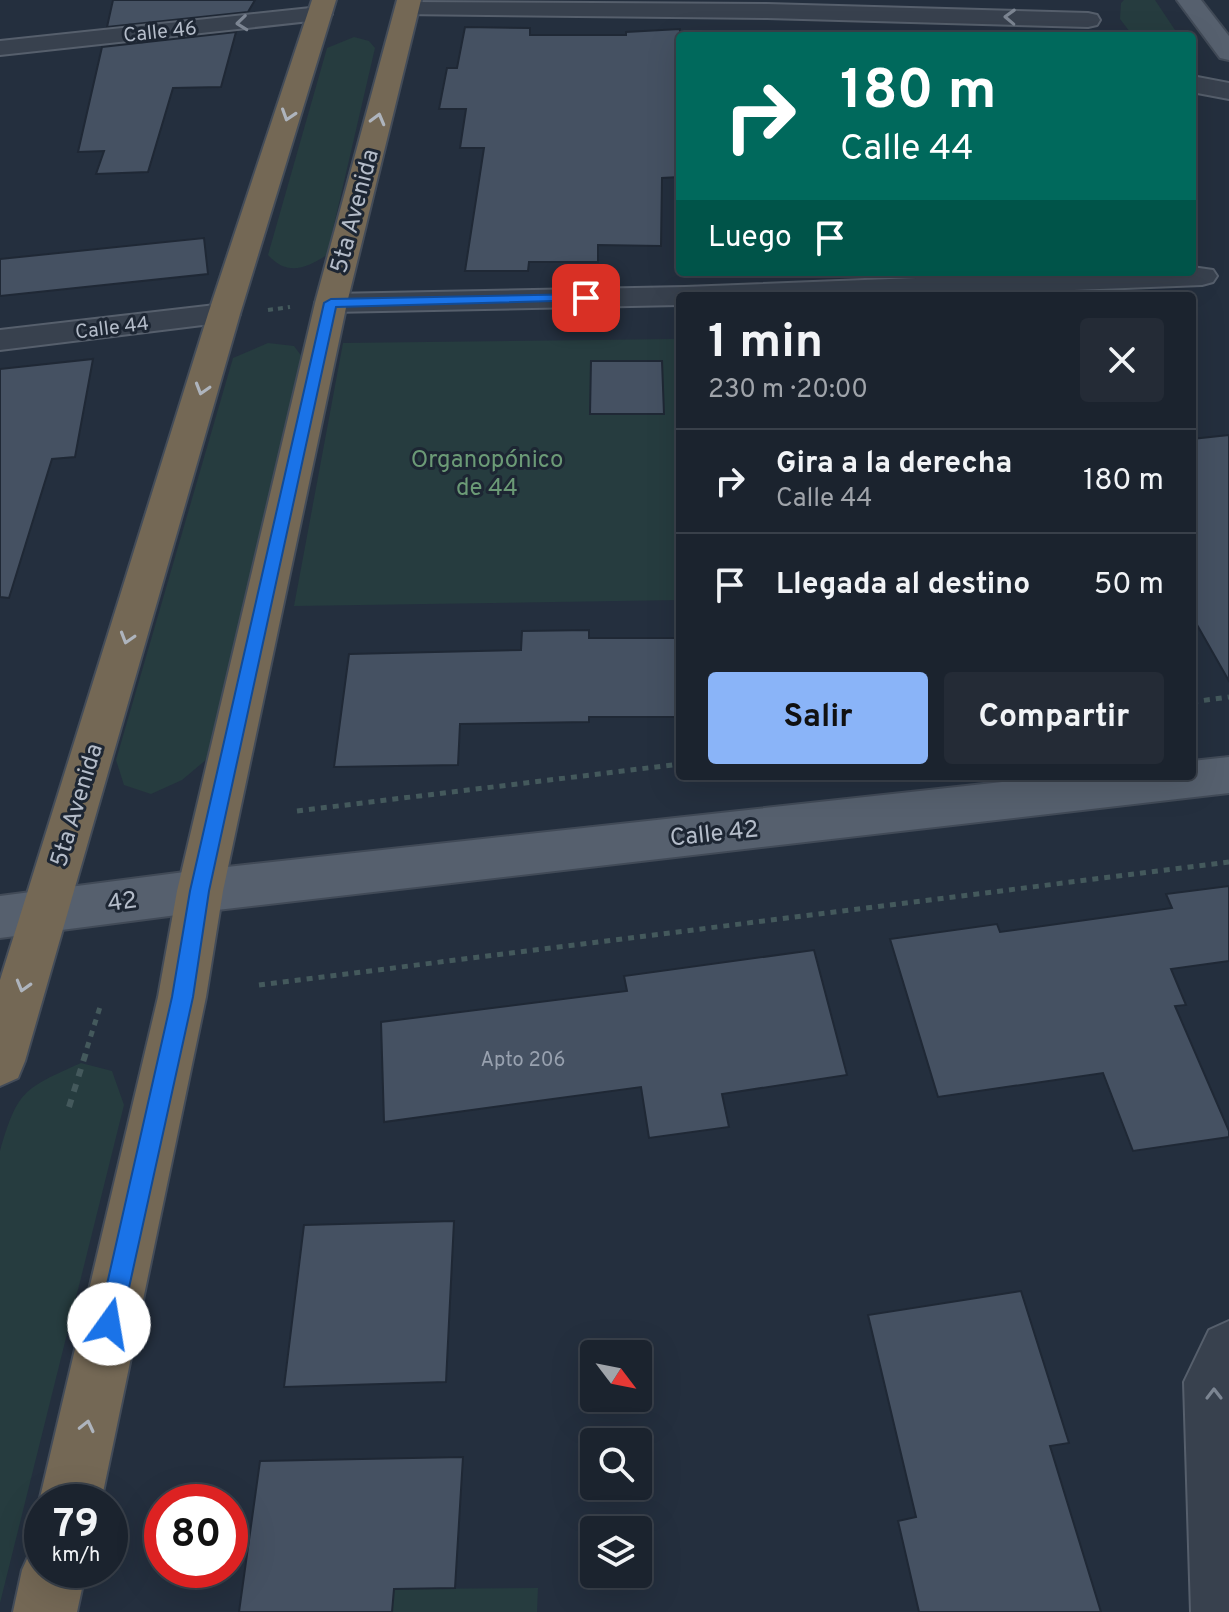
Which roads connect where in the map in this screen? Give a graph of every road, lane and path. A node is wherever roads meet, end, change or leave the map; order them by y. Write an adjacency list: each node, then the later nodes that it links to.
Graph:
1 (1189, 0): 8 (main road)
2 (408, 4): 3 (street); 14 (highway, 5ta Avenida, one-way to 2)
3 (768, 5): 5 (street, one-way to 3); 6 (street)
4 (322, 7): 7 (street, Calle 46, one-way to 7); 15 (highway, 5ta Avenida, one-way to 15)
5 (1092, 19)
6 (773, 32)
7 (0, 48)
8 (1229, 53)
9 (1196, 85): 10 (street)
10 (1229, 91)
11 (1206, 276): 12 (street)
12 (874, 292)
13 (676, 296): 14 (street)
14 (331, 303): 15 (path); 25 (highway, 5ta Avenida)
15 (224, 314): 16 (street, Calle 44); 26 (highway, 5ta Avenida, one-way to 26)
16 (0, 340)
17 (1229, 697): 18 (path)
18 (1196, 701)
19 (676, 764): 23 (path)
20 (1229, 775): 21 (main road, Calle 42)
21 (1196, 779)
22 (1185, 780): 25 (main road, Calle 42)
23 (297, 811)
24 (1229, 862): 27 (path)
25 (200, 891): 26 (main road, 42); 32 (highway, 5ta Avenida, one-way to 25)
26 (22, 914): 29 (highway, 5ta Avenida, one-way to 29)
27 (259, 985)
28 (100, 1007): 30 (path)
29 (0, 1061)
30 (69, 1107)
31 (1229, 1350): 35 (street, one-way to 31)
32 (74, 1484)
33 (50, 1588): 34 (highway)
34 (45, 1612)
35 (1223, 1612)

